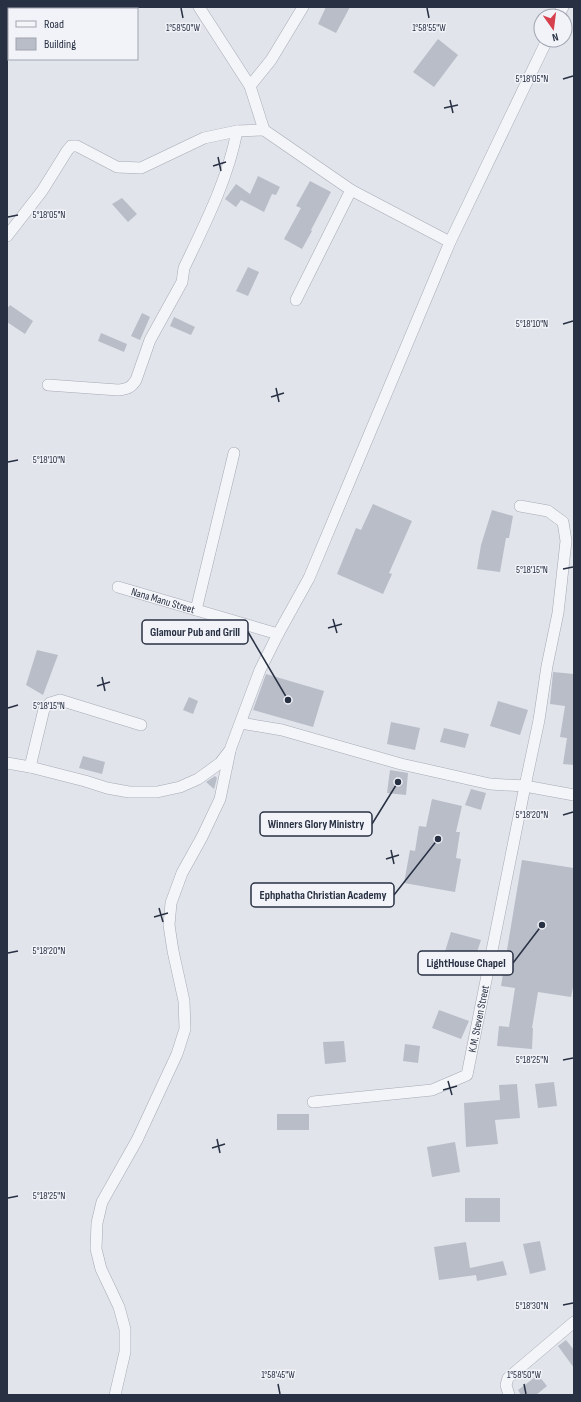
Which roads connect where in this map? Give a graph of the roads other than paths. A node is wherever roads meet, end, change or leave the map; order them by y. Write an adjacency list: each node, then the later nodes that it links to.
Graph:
1 (200, 7): 4 (street)
2 (303, 7): 4 (street)
3 (543, 48): 9 (street)
4 (250, 86): 5 (street)
5 (264, 130): 6 (street); 7 (street)
6 (237, 131): 8 (street); 11 (street)
7 (351, 190): 9 (street); 10 (street)
8 (7, 236)
9 (450, 242): 17 (street)
10 (296, 300)
11 (48, 385)
12 (234, 453): 16 (street)
13 (520, 506): 14 (street)
14 (569, 561): 23 (street)
15 (118, 588): 16 (street, Nana Manu Street)
16 (196, 610): 17 (street, Nana Manu Street)
17 (278, 634): 18 (street)
18 (241, 723): 20 (street); 23 (street)
19 (141, 725): 22 (street)
20 (230, 750): 22 (street); 27 (street)
21 (7, 763): 22 (street)
22 (30, 767)
23 (525, 786): 24 (street); 25 (street, K.M. Steven Street)
24 (574, 795)
25 (313, 1102)
26 (574, 1322): 28 (street)
27 (115, 1395)
28 (509, 1395)

